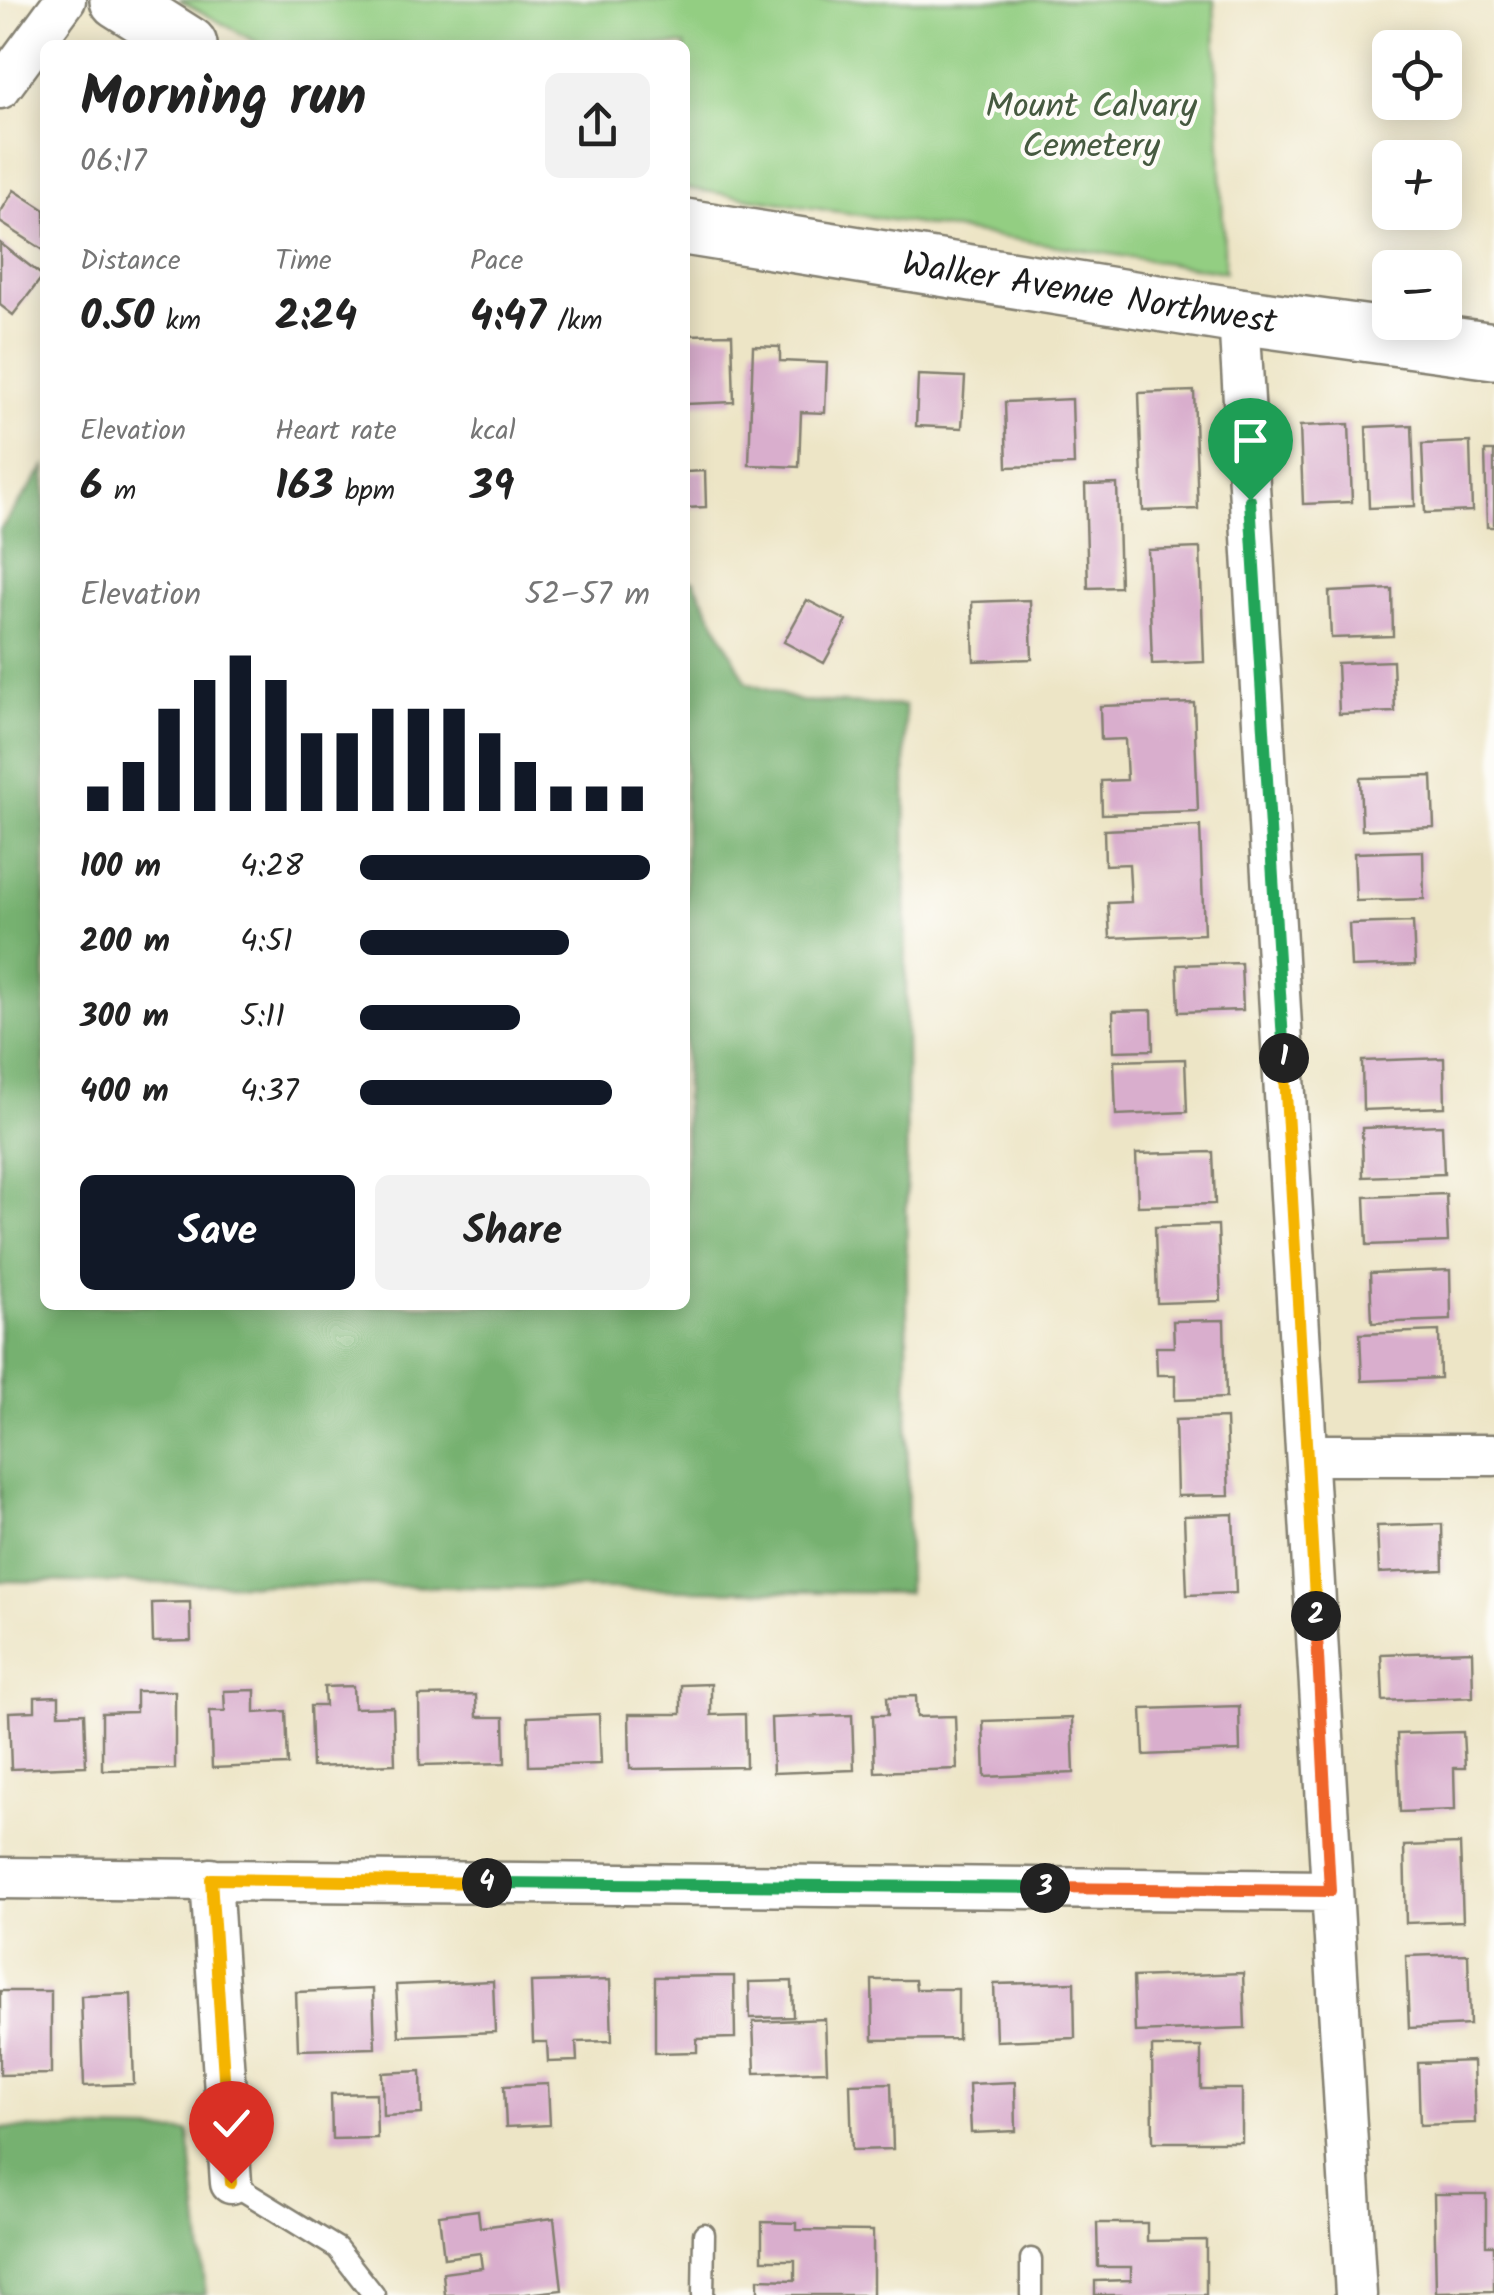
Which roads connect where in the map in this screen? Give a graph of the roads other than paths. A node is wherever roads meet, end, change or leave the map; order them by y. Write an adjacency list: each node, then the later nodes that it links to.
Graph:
1 (65, 0): 4 (street)
2 (118, 0): 3 (main road)
3 (181, 40)
4 (0, 88)
5 (690, 228): 6 (main road, Walker Avenue Northwest)
6 (1239, 316): 7 (main road, Walker Avenue Northwest); 8 (street)
7 (1494, 351)
8 (1308, 1455): 9 (street); 12 (street)
9 (1494, 1455)
10 (0, 1878): 11 (street)
11 (211, 1879): 12 (street); 13 (street)
12 (1330, 1891): 19 (street)
13 (231, 2183): 16 (lane)
14 (704, 2234): 17 (lane)
15 (1031, 2259): 18 (lane)
16 (374, 2295)
17 (704, 2295)
18 (1031, 2295)
19 (1356, 2295)

